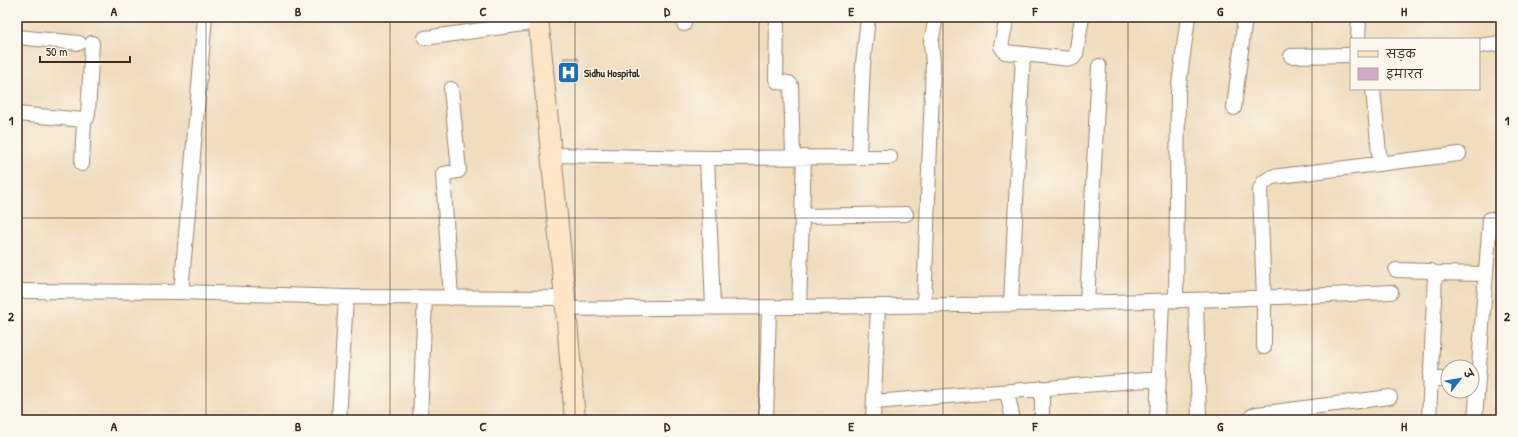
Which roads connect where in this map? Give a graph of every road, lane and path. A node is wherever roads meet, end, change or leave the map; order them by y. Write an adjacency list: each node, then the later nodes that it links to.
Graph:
1 (204, 17): 40 (street)
2 (777, 17): 27 (street)
3 (868, 17): 28 (street)
4 (936, 17): 51 (street)
5 (1007, 17): 16 (street)
6 (1082, 17): 16 (street)
7 (1188, 17): 47 (street)
8 (1245, 17): 22 (street)
9 (1359, 17): 13 (street)
10 (538, 19): 12 (street); 26 (main road)
11 (17, 37): 24 (street)
12 (425, 38)
13 (1358, 38)
14 (1501, 43): 15 (street)
15 (1480, 46)
16 (1023, 54): 49 (street)
17 (1350, 55): 18 (street)
18 (1291, 56)
19 (1099, 66): 50 (street)
20 (452, 89): 44 (street)
21 (1373, 90): 32 (street)
22 (1234, 108)
23 (17, 114): 24 (street)
24 (84, 120): 31 (street)
25 (1459, 154): 32 (street)
26 (551, 155): 30 (street); 48 (main road)
27 (799, 157): 28 (street); 30 (street); 34 (street)
28 (859, 157): 29 (street)
29 (890, 157)
30 (707, 158): 54 (street)
31 (82, 164)
32 (1380, 164): 45 (street)
33 (906, 214): 34 (street)
34 (802, 216): 52 (street)
35 (1490, 219): 38 (street)
36 (1396, 270): 37 (street)
37 (1434, 273): 38 (street); 59 (street)
38 (1486, 274): 57 (street)
39 (17, 291): 40 (street)
40 (180, 292): 42 (street)
41 (1391, 292): 45 (street)
42 (346, 297): 43 (street); 66 (street)
43 (425, 298): 44 (street); 67 (street)
44 (451, 298): 48 (street)
45 (1264, 298): 46 (street); 56 (street)
46 (1196, 300): 47 (street); 74 (street)
47 (1169, 301): 50 (street); 58 (street)
48 (566, 303): 54 (street); 68 (main road)
49 (1011, 304): 50 (street); 51 (street)
50 (1087, 304)
51 (924, 305): 53 (street)
52 (799, 306): 53 (street); 55 (street)
53 (878, 306): 65 (street)
54 (712, 307): 55 (street)
55 (769, 307): 69 (street)
56 (1264, 348)
57 (1477, 359)
58 (1159, 379): 61 (street); 73 (street)
59 (1430, 379): 60 (street); 76 (street)
60 (1440, 379)
61 (1042, 388): 62 (street); 72 (street)
62 (1008, 392): 65 (street); 71 (street)
63 (1390, 396): 75 (street)
64 (1475, 399): 77 (street)
65 (874, 402): 70 (street)
66 (339, 420)
67 (420, 420)
68 (575, 420)
69 (766, 420)
70 (873, 420)
71 (1013, 420)
72 (1042, 420)
73 (1157, 420)
74 (1200, 420)
75 (1250, 420)
76 (1428, 420)
77 (1475, 420)

